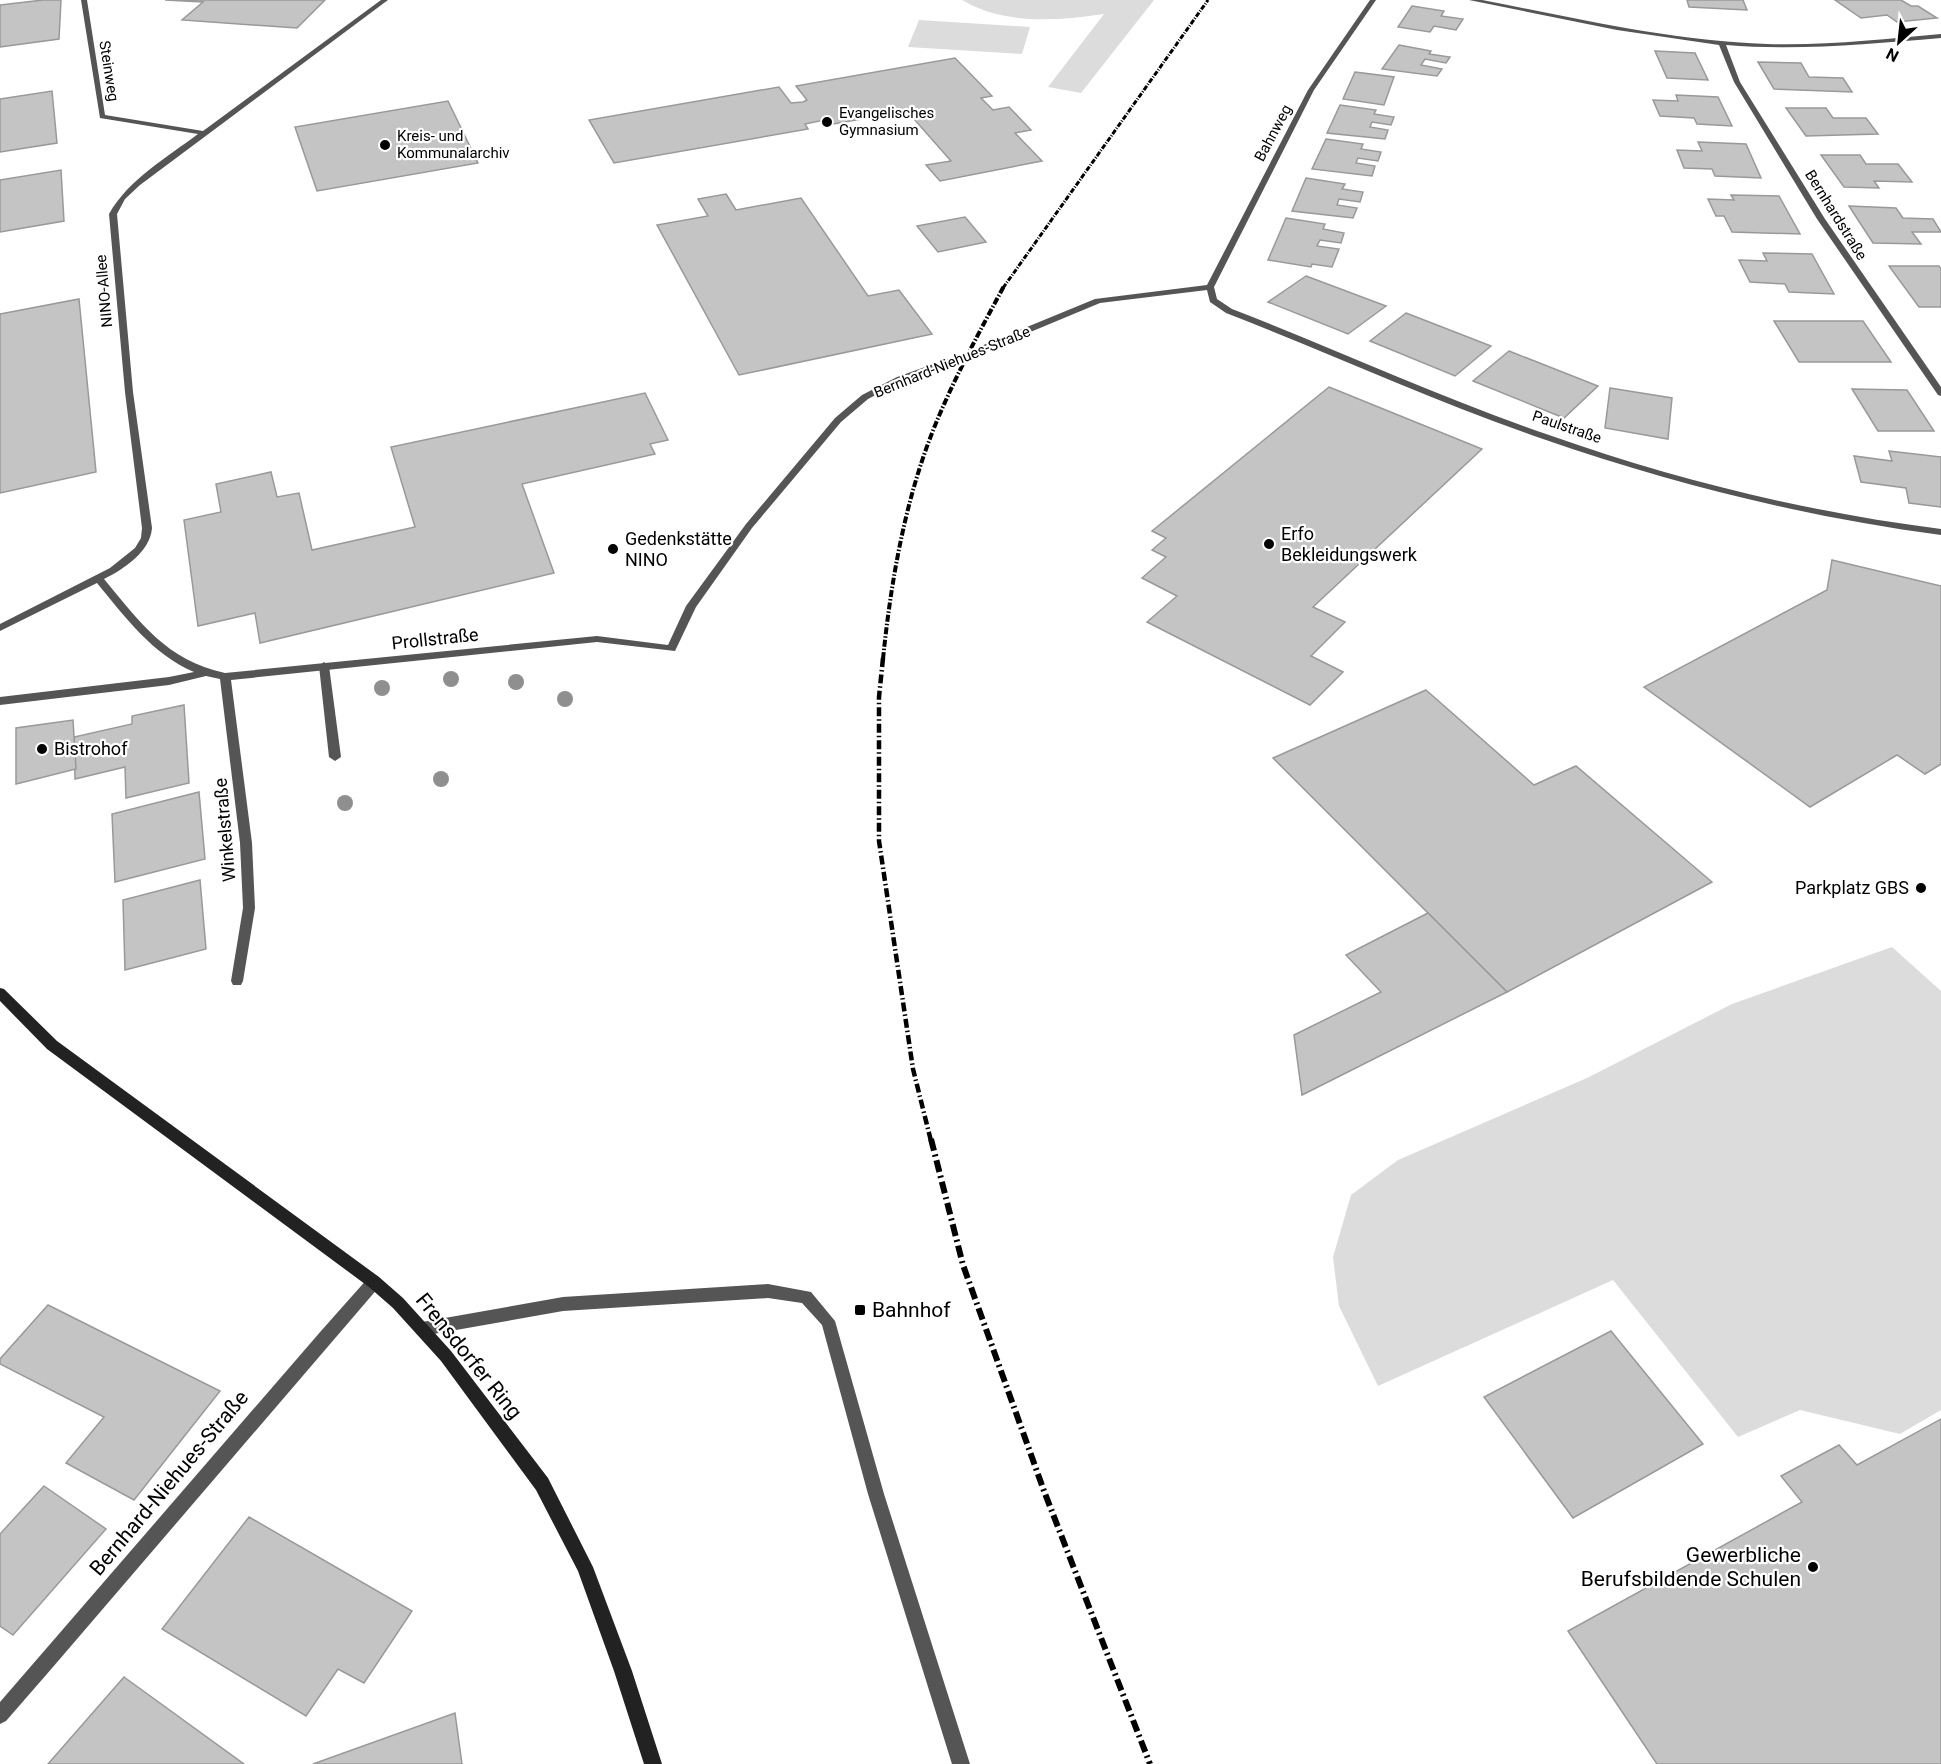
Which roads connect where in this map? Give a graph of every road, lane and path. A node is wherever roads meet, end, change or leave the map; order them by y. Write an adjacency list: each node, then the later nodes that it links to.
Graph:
1 (84, 0): 7 (street, Steinweg)
2 (386, 0): 7 (street, NINO-Allee)
3 (1373, 0): 8 (street, Bahnweg)
4 (1472, 0): 6 (street)
5 (1941, 36): 6 (street)
6 (1722, 43): 9 (street, Bernhardstraße)
7 (203, 133): 11 (street, NINO-Allee)
8 (1210, 287): 10 (street, Paulstraße); 13 (street, Bernhard-Niehues-Straße)
9 (1941, 393)
10 (1941, 532)
11 (98, 578): 12 (street, NINO-Allee); 15 (street, Prollstraße)
12 (0, 628)
13 (670, 649): 14 (street, Prollstraße)
14 (324, 666): 16 (street, Prollstraße); 18 (street)
15 (202, 674): 16 (street, Prollstraße); 17 (street, Prollstraße)
16 (225, 677): 19 (street, Winkelstraße)
17 (0, 701)
18 (335, 757)
19 (237, 981)
20 (0, 993): 21 (street, Frensdorfer Ring)
21 (374, 1282): 22 (street, Frensdorfer Ring); 23 (street, Bernhard-Niehues-Straße)
22 (422, 1329): 24 (street, Frensdorfer Ring); 25 (street)
23 (0, 1715)
24 (653, 1764)
25 (961, 1764)

